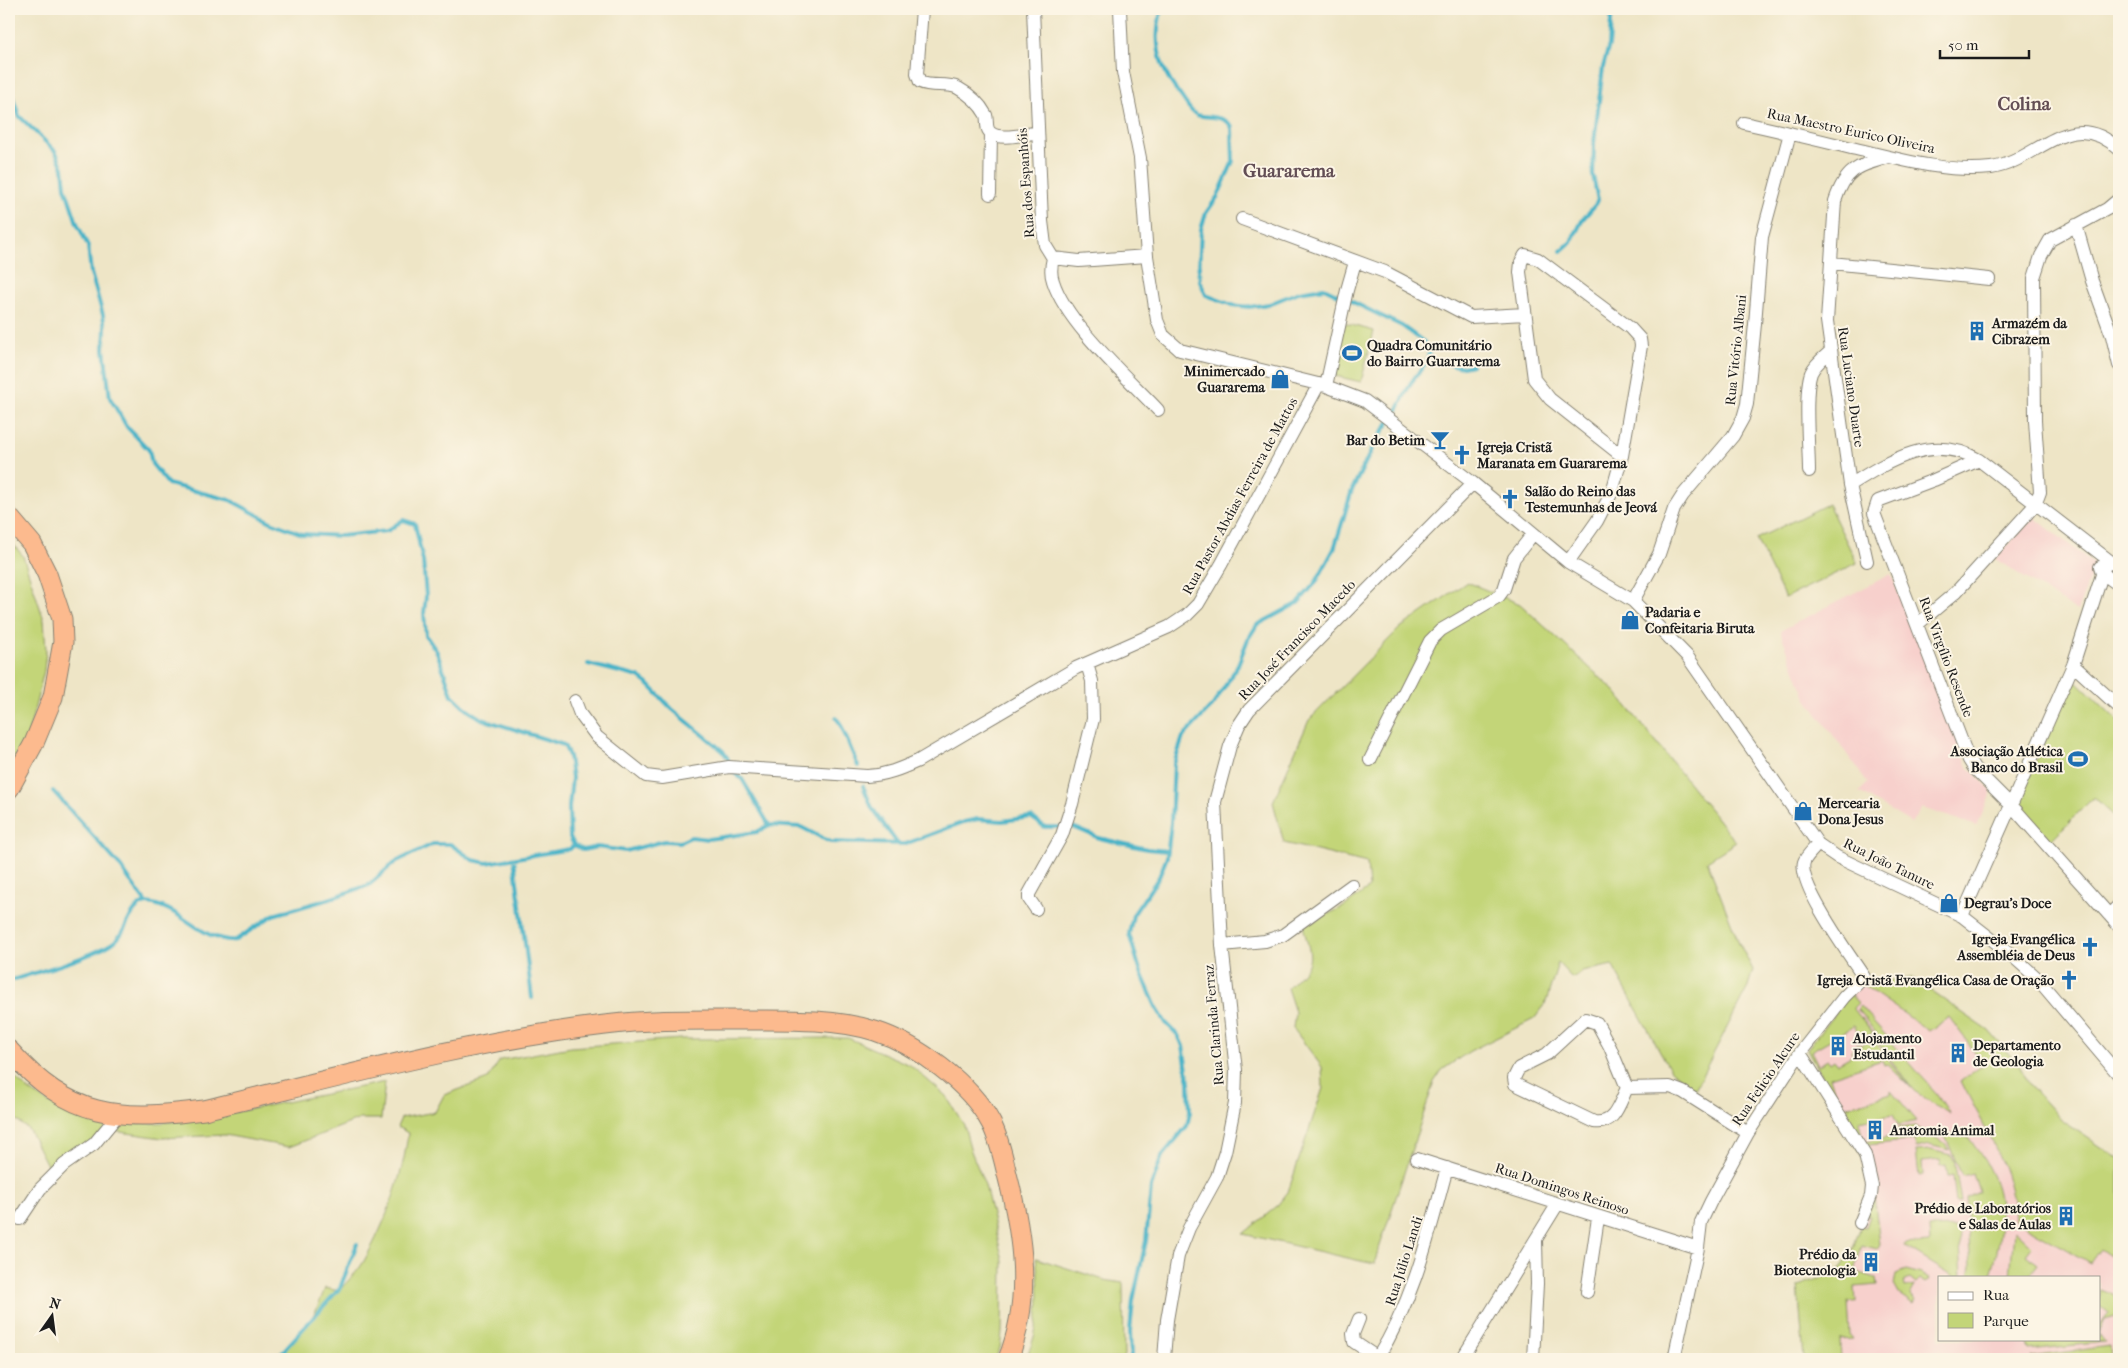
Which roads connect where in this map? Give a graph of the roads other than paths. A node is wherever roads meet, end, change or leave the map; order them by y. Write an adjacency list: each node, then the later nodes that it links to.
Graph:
1 (922, 9): 6 (street)
2 (1033, 9): 5 (street, Rua dos Espanhóis)
3 (1120, 9): 14 (street)
4 (1744, 122): 7 (street, Rua Maestro Eurico Oliveira)
5 (1038, 132): 6 (street); 15 (street, Rua dos Espanhóis)
6 (991, 133): 10 (street)
7 (1790, 133): 9 (street, Rua Maestro Eurico Oliveira); 39 (street, Rua Vitório Albani)
8 (2119, 149): 9 (street, Rua Maestro Eurico Oliveira)
9 (1889, 157): 17 (street, Rua Luciano Duarte)
10 (990, 194)
11 (2119, 199): 13 (street)
12 (1242, 219): 16 (street)
13 (2076, 225): 21 (street); 29 (street)
14 (1147, 256): 15 (street); 22 (street)
15 (1053, 258): 23 (street)
16 (1355, 262): 19 (street); 22 (street, Rua Pastor Abdias Ferreira de Mattos)
17 (1832, 263): 18 (street); 20 (street, Rua Luciano Duarte)
18 (1989, 279)
19 (1525, 314): 24 (street); 24 (street)
20 (1830, 352): 26 (street); 28 (street, Rua Luciano Duarte)
21 (2119, 365)
22 (1322, 385): 27 (street); 41 (street, Rua Pastor Abdias Ferreira de Mattos)
23 (1158, 410)
24 (1622, 456): 35 (street)
25 (1979, 460): 28 (street); 29 (street); 40 (street, Rua Virgílio Resende)
26 (1809, 471)
27 (1473, 483): 31 (street); 55 (street, Rua José Francisco Macedo)
28 (1850, 485): 34 (street, Rua Luciano Duarte)
29 (2035, 505): 32 (street); 40 (street)
30 (9, 517): 46 (highway)
31 (1533, 534): 35 (street); 45 (street)
32 (2095, 550): 33 (street); 37 (street)
33 (2107, 559): 36 (street); 37 (street)
34 (1868, 561)
35 (1568, 562): 39 (street)
36 (2119, 568)
37 (2102, 573): 38 (street); 42 (street)
38 (2119, 585)
39 (1633, 601): 48 (street)
40 (1918, 624): 47 (street, Rua Virgílio Resende)
41 (1087, 664): 43 (street, Rua Pastor Abdias Ferreira de Mattos); 51 (street)
42 (2073, 664): 44 (street); 47 (street)
43 (575, 701)
44 (2119, 707)
45 (1370, 760)
46 (9, 788)
47 (2010, 811): 52 (street, Rua Virgílio Resende); 53 (street)
48 (1818, 844): 53 (street, Rua João Tanure); 57 (street, Rua Felicio Alcure)
49 (1352, 885): 55 (street)
50 (2119, 905): 52 (street)
51 (1036, 909)
52 (2109, 915): 54 (street, Rua Virgílio Resende)
53 (1962, 916): 58 (street, Rua João Tanure)
54 (2119, 926)
55 (1222, 946): 73 (street, Rua Clarinda Ferraz)
56 (9, 1050): 60 (highway)
57 (1800, 1054): 61 (street, Rua Felicio Alcure); 67 (street)
58 (2119, 1074)
59 (1627, 1088): 59 (street); 61 (street)
60 (117, 1116): 66 (street); 72 (highway)
61 (1748, 1132): 69 (street, Rua Felicio Alcure)
62 (1417, 1159): 63 (street, Rua Domingos Reinoso)
63 (1447, 1168): 64 (street, Rua Domingos Reinoso); 74 (street, Rua Júlio Landi)
64 (1557, 1205): 65 (street, Rua Domingos Reinoso); 68 (street)
65 (1598, 1218): 69 (street, Rua Domingos Reinoso); 70 (street)
66 (20, 1219)
67 (1860, 1223)
68 (1536, 1240): 75 (street); 76 (street)
69 (1698, 1248): 77 (street, Rua Felicio Alcure)
70 (1586, 1292)
71 (1359, 1319): 74 (street)
72 (1008, 1359)
73 (1164, 1359)
74 (1378, 1359)
75 (1462, 1359)
76 (1533, 1359)
77 (1674, 1359)

